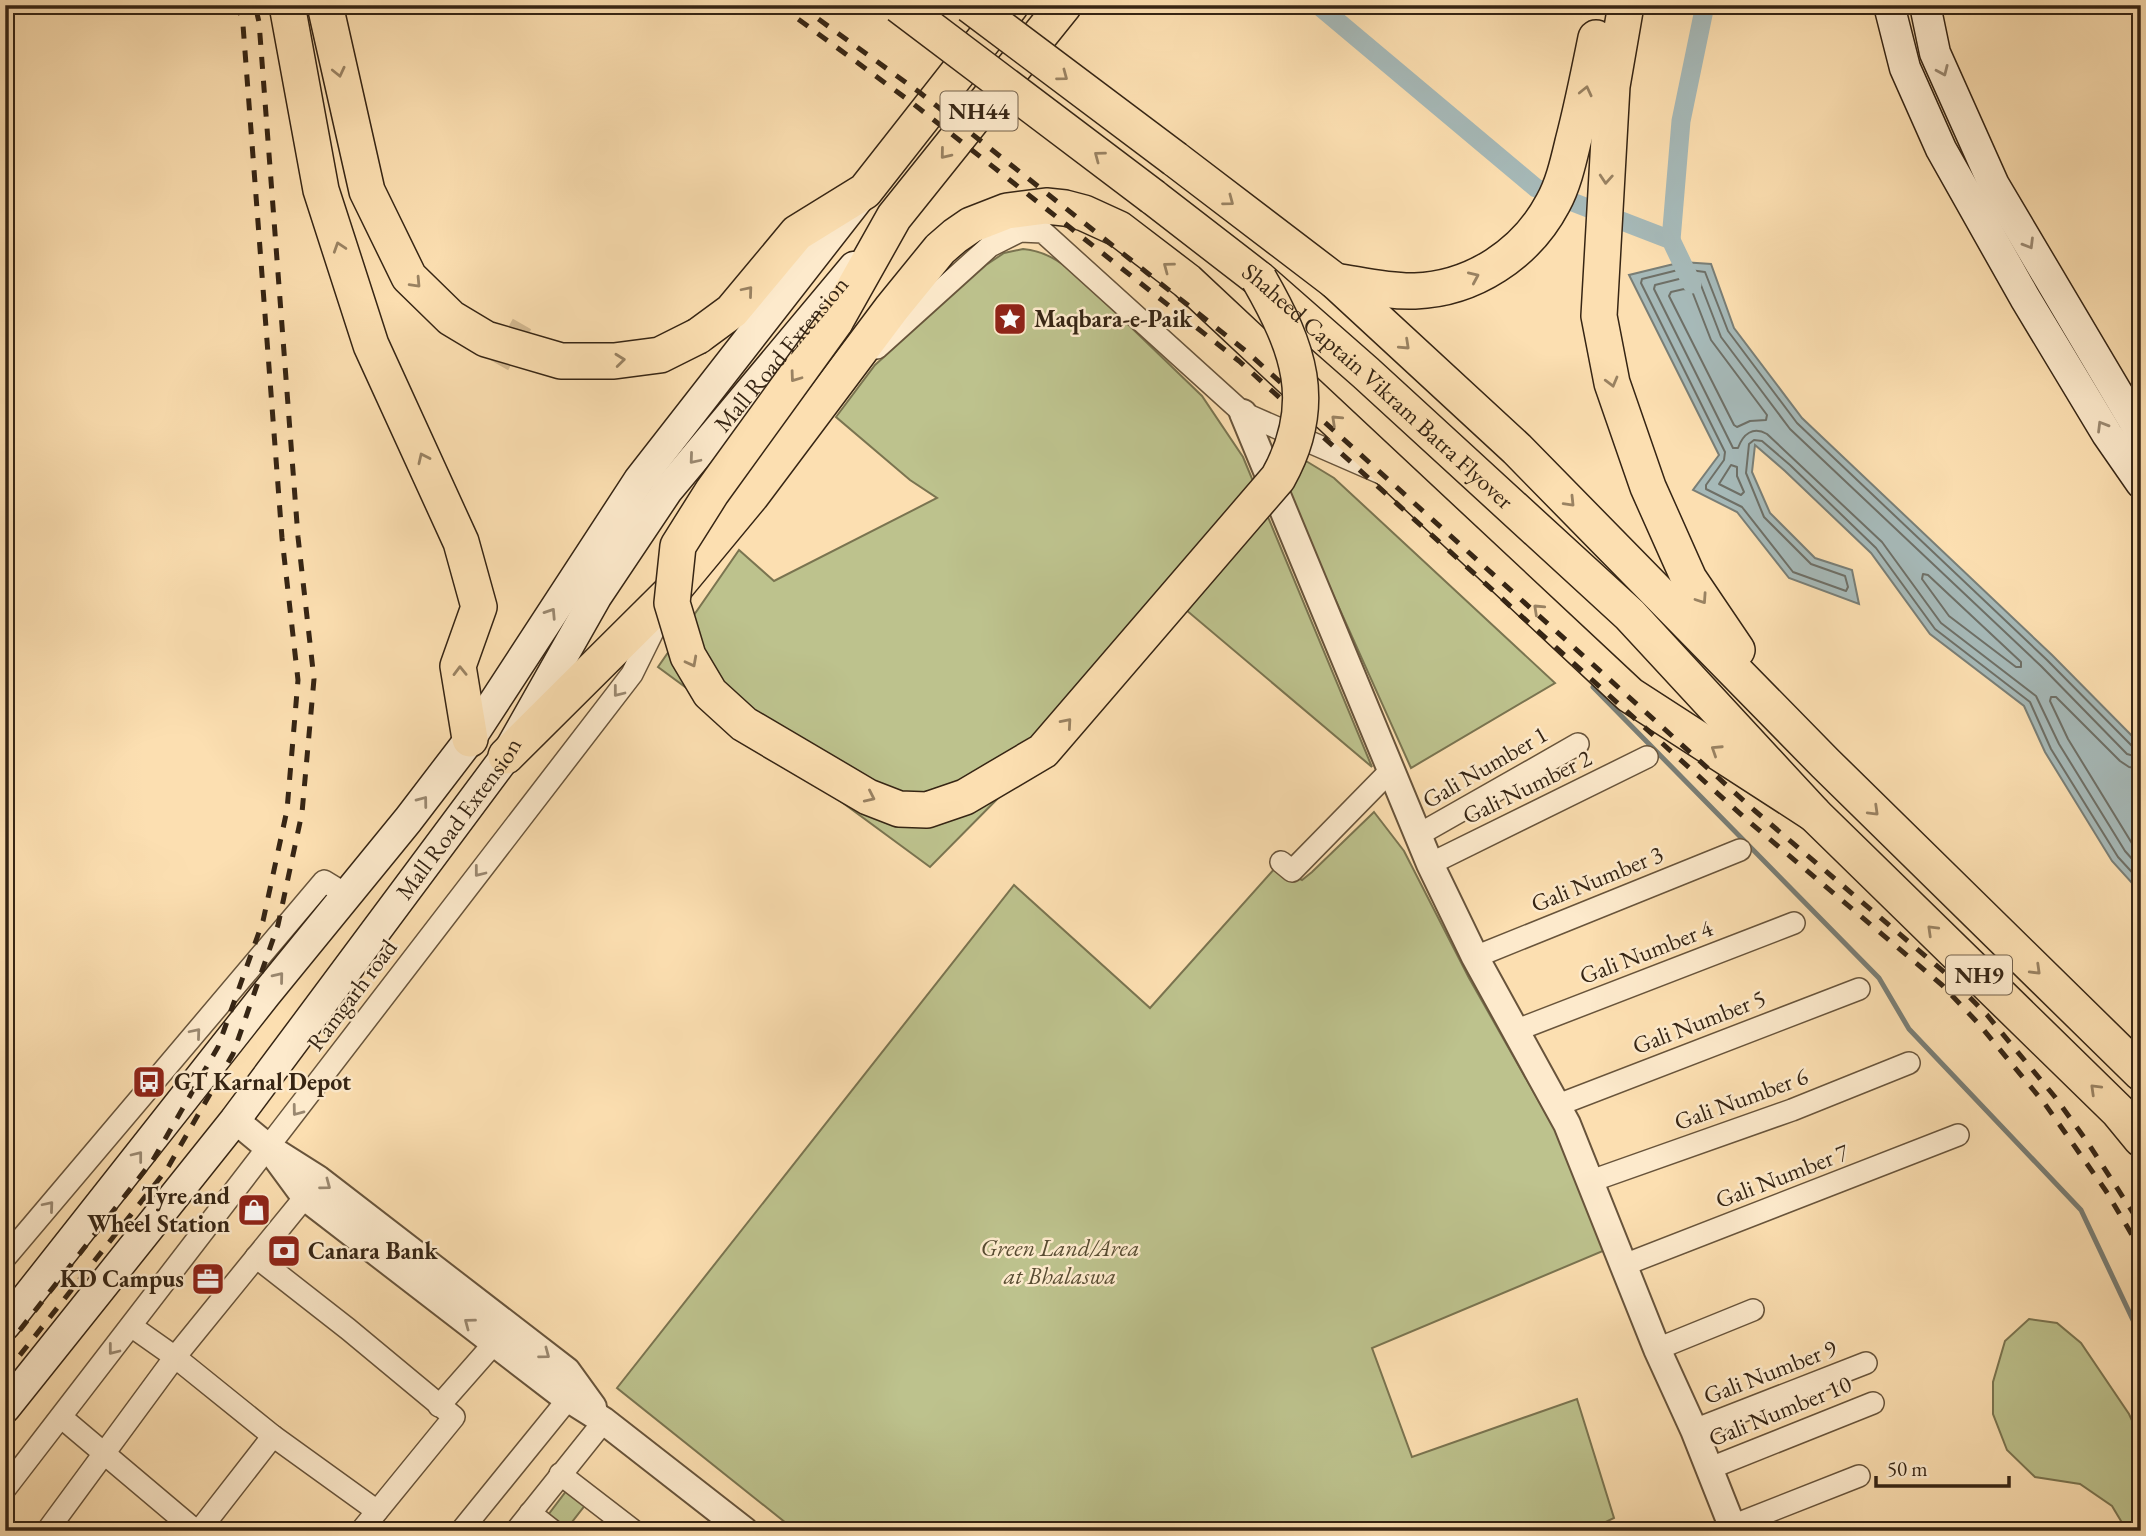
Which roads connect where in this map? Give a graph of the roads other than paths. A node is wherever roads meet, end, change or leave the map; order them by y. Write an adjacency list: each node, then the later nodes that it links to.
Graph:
1 (287, 5): 21 (highway, one-way to 1)
2 (325, 5): 11 (highway, one-way to 11, bridge)
3 (899, 5): 13 (highway, Shaheed Captain Vikram Batra Flyover, one-way to 3, bridge)
4 (970, 5): 14 (highway, Shaheed Captain Vikram Batra Flyover, one-way to 14, bridge)
5 (1011, 5): 11 (highway, NH44)
6 (1064, 5): 12 (highway, NH44, one-way to 12)
7 (1602, 5): 14 (highway, one-way to 7)
8 (1626, 5): 25 (highway, one-way to 25)
9 (1889, 5): 18 (main road, one-way to 9)
10 (1925, 5): 17 (main road, one-way to 17)
11 (865, 191): 21 (main road, Mall Road Extension, one-way to 11)
12 (894, 217): 13 (highway, one-way to 13, bridge); 23 (main road, Mall Road Extension, one-way to 23)
13 (1258, 279): 27 (highway, Shaheed Captain Vikram Batra Flyover, bridge)
14 (1335, 281): 25 (highway, Shaheed Captain Vikram Batra Flyover, one-way to 25)
15 (830, 390): 16 (street); 19 (highway, one-way to 15); 20 (highway)
16 (1244, 413): 19 (street); 26 (street)
17 (2141, 433)
18 (2141, 483)
19 (1405, 484): 27 (highway, one-way to 19)
20 (674, 589): 23 (highway); 43 (street, Ramgarh road, one-way to 43)
21 (470, 739): 32 (main road, Mall Road Extension, one-way to 21)
22 (1578, 744): 28 (street, Gali Number 1)
23 (506, 756): 40 (main road, Mall Road Extension)
24 (1647, 757): 31 (street, Gali Number 2)
25 (1825, 763): 38 (highway, NH9, one-way to 38)
26 (1391, 770): 28 (street); 30 (street)
27 (1814, 814): 42 (highway, NH9, one-way to 27)
28 (1418, 835): 31 (street)
29 (1740, 850): 34 (street, Gali Number 3)
30 (1281, 862)
31 (1430, 864): 34 (street)
32 (335, 888): 47 (street, one-way to 32); 50 (main road, Mall Road Extension, one-way to 32)
33 (1794, 923): 36 (street, Gali Number 4)
34 (1475, 957): 36 (street)
35 (1859, 989): 39 (street, Gali Number 5)
36 (1517, 1030): 39 (street)
37 (1909, 1063): 44 (street, Gali Number 6)
38 (2141, 1073)
39 (1558, 1105): 44 (street)
40 (235, 1120): 43 (street); 59 (main road, Mall Road Extension)
41 (1958, 1135): 48 (street, Gali Number 7)
42 (2141, 1139)
43 (269, 1148): 45 (street); 51 (street, Ramgarh road); 52 (street, one-way to 52)
44 (1591, 1181): 48 (street)
45 (305, 1197): 46 (street); 52 (street, one-way to 45)
46 (256, 1257): 54 (street); 58 (street)
47 (5, 1258)
48 (1624, 1265): 53 (street)
49 (1753, 1310): 53 (street)
50 (5, 1325)
51 (131, 1326): 54 (street); 60 (street, Ramgarh road, one-way to 60)
52 (502, 1335): 56 (street); 58 (street); 61 (street, one-way to 61)
53 (1657, 1349): 62 (street)
54 (175, 1357): 63 (street); 64 (street)
55 (1866, 1363): 62 (street, Gali Number 9)
56 (569, 1398): 61 (street); 75 (street)
57 (1873, 1403): 65 (street, Gali Number 10)
58 (439, 1406): 69 (street)
59 (5, 1408)
60 (61, 1417): 64 (street); 68 (street, Ramgarh road)
61 (604, 1421): 66 (street); 79 (street)
62 (1694, 1430): 65 (street)
63 (273, 1436): 69 (street); 73 (street)
64 (105, 1453): 72 (street); 73 (street)
65 (1708, 1469): 71 (street)
66 (560, 1474): 70 (street); 78 (street)
67 (1859, 1476): 71 (street)
68 (5, 1489)
69 (377, 1511): 74 (street)
70 (530, 1513): 76 (street); 77 (street)
71 (1733, 1528)
72 (47, 1531)
73 (197, 1531)
74 (360, 1531)
75 (461, 1531)
76 (516, 1531)
77 (553, 1531)
78 (634, 1531)
79 (745, 1531)

